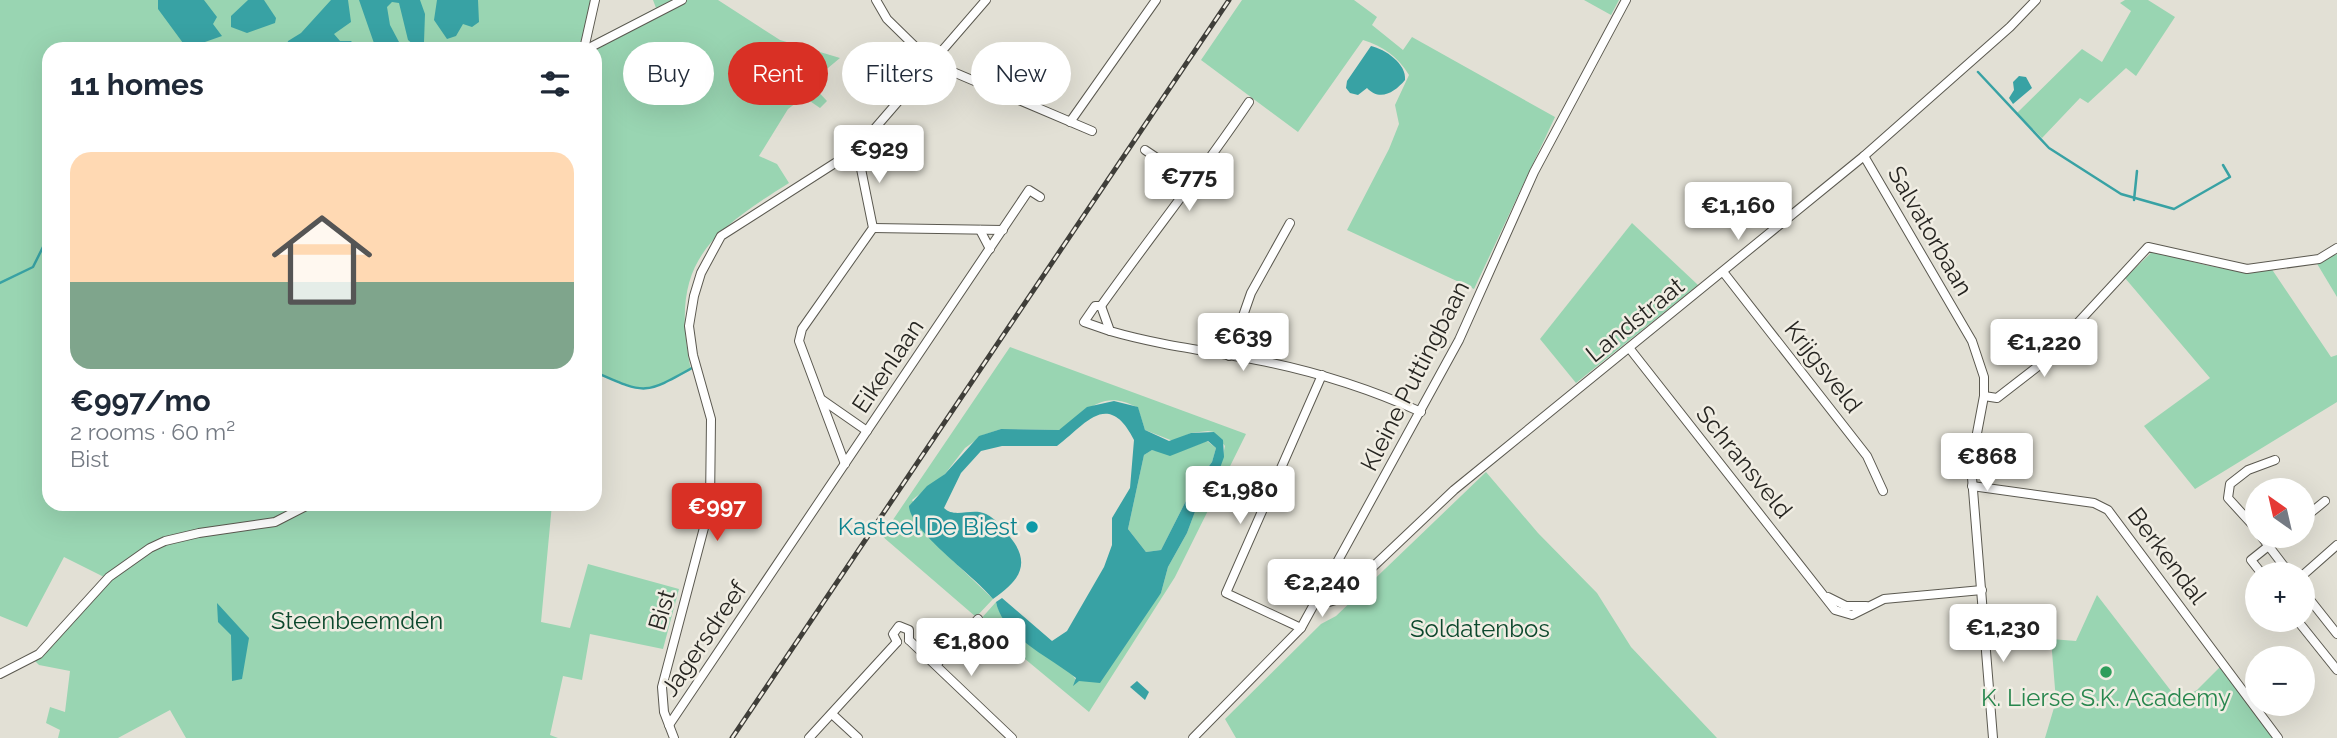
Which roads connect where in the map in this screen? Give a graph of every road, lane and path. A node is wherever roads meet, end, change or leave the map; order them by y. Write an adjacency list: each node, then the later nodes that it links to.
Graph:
1 (595, 0): 8 (street)
2 (682, 0): 9 (street)
3 (876, 0): 10 (street)
4 (986, 0): 11 (street, Bist)
5 (1156, 0): 15 (street)
6 (1626, 0): 36 (street, Kleine Puttingbaan)
7 (2036, 0): 19 (street, Landstraat)
8 (587, 42)
9 (600, 42)
10 (911, 42)
11 (950, 42)
12 (957, 74): 15 (street)
13 (1250, 102): 20 (street)
14 (895, 105): 17 (street, Bist)
15 (1070, 122): 16 (street)
16 (1092, 131)
17 (857, 149): 23 (street); 66 (street, Bist)
18 (1145, 150): 20 (street)
19 (1864, 156): 28 (street, Landstraat); 34 (street, Salvatorbaan)
20 (1194, 183): 29 (street)
21 (1040, 197): 25 (street, Eikenlaan)
22 (1290, 223): 32 (street)
23 (873, 228): 24 (street); 35 (street)
24 (980, 230): 25 (street); 26 (street)
25 (1003, 230): 26 (street, Eikenlaan)
26 (990, 248): 37 (street, Eikenlaan)
27 (2337, 248): 34 (street)
28 (1724, 272): 31 (street, Landstraat); 41 (street, Krijgsveld)
29 (1101, 306): 30 (street); 30 (street)
30 (1110, 331): 32 (street)
31 (1630, 349): 53 (street, Schransveld); 54 (street, Landstraat)
32 (1228, 356): 33 (street)
33 (1322, 375): 36 (street); 57 (street)
34 (1984, 396): 40 (street, Salvatorbaan)
35 (821, 399): 37 (street); 39 (street)
36 (1421, 412): 54 (street, Kleine Puttingbaan)
37 (867, 431): 39 (street, Eikenlaan)
38 (2276, 460): 45 (street)
39 (845, 464): 52 (street, Eikenlaan)
40 (1972, 486): 53 (street, Salvatorbaan); 73 (street, Berkendal)
41 (1883, 491)
42 (2325, 501): 43 (street)
43 (2315, 509)
44 (296, 511): 64 (street)
45 (2245, 517)
46 (2337, 545): 51 (street)
47 (2267, 548): 49 (street)
48 (2269, 548): 50 (street)
49 (2252, 562)
50 (2280, 562)
51 (2315, 564)
52 (770, 574): 66 (street, Jagersdreef)
53 (1982, 590): 72 (street, Salvatorbaan)
54 (1318, 597): 57 (street, Kleine Puttingbaan)
55 (2315, 606): 59 (street)
56 (978, 619): 62 (street)
57 (1301, 628): 71 (street, Kleine Puttingbaan)
58 (2307, 632): 63 (street)
59 (2337, 634)
60 (909, 640): 61 (street); 61 (street); 62 (street)
61 (897, 642): 65 (street)
62 (936, 665): 70 (street)
63 (2337, 670)
64 (0, 674)
65 (832, 714): 68 (street); 69 (street)
66 (669, 725): 67 (street, Bist)
67 (674, 738)
68 (809, 738)
69 (858, 738)
70 (1012, 738)
71 (1193, 738)
72 (1993, 738)
73 (2278, 738)

